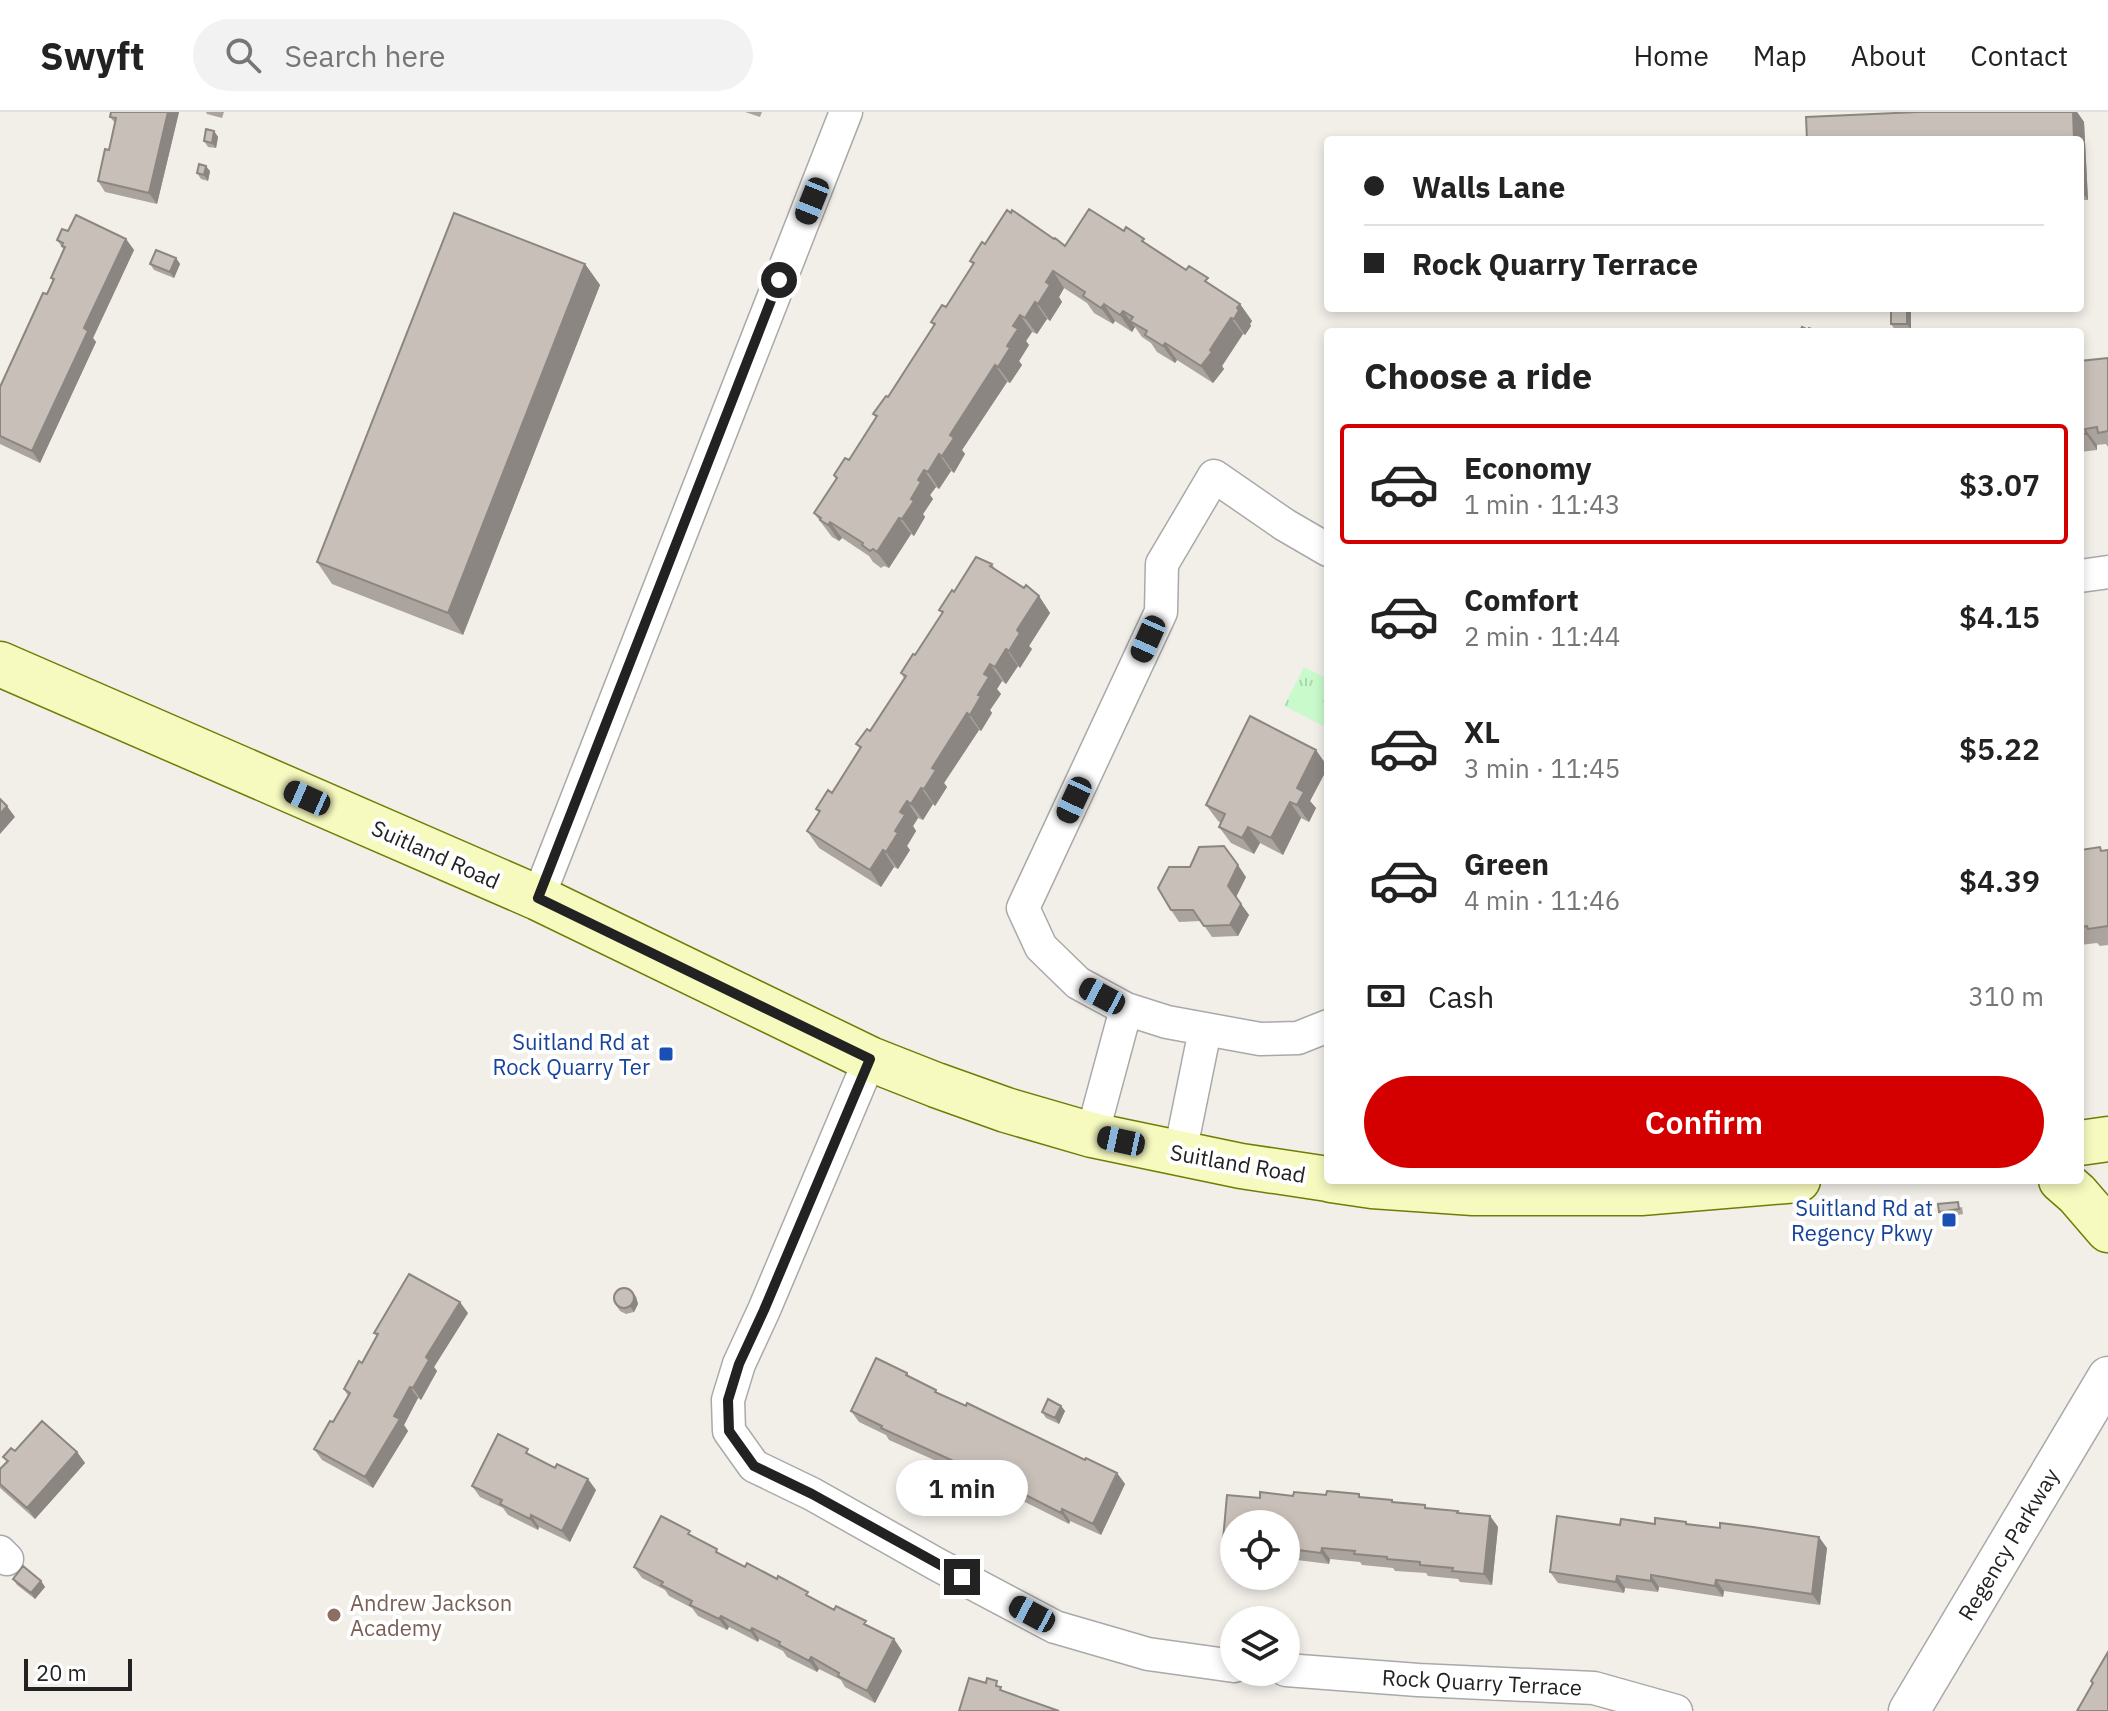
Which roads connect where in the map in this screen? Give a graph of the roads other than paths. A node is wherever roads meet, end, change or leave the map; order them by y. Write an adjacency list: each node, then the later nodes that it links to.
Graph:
1 (846, 112): 6 (street)
2 (1324, 548): 7 (street)
3 (2108, 572): 4 (street)
4 (2084, 575)
5 (0, 664): 6 (main road, Suitland Road)
6 (538, 898): 10 (main road, Suitland Road)
7 (1126, 1009): 9 (street); 11 (street)
8 (1324, 1028): 9 (street)
9 (1205, 1030): 14 (street)
10 (870, 1059): 11 (main road, Suitland Road); 21 (street)
11 (1092, 1135): 14 (main road, Suitland Road)
12 (2108, 1139): 13 (main road)
13 (2084, 1142)
14 (1180, 1153): 15 (main road, Suitland Road)
15 (1324, 1179)
16 (1358, 1184): 17 (main road, Suitland Road)
17 (1750, 1184)
18 (2066, 1184): 19 (main road)
19 (2108, 1230)
20 (2108, 1377): 24 (street, Regency Parkway)
21 (1220, 1664)
22 (1300, 1671): 23 (street, Rock Quarry Terrace)
23 (1676, 1711)
24 (1909, 1711)

